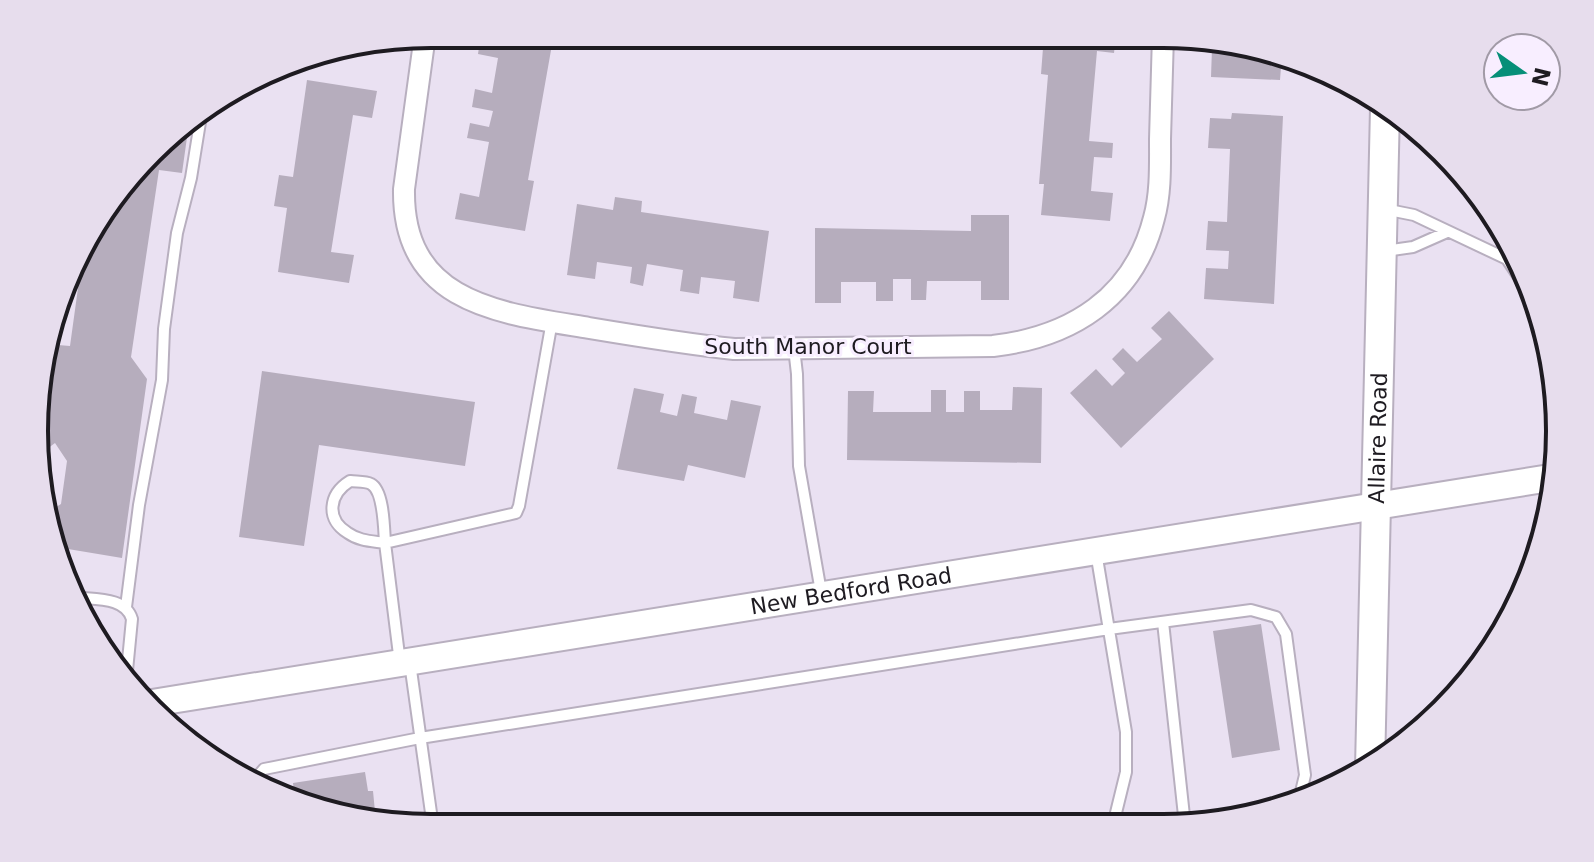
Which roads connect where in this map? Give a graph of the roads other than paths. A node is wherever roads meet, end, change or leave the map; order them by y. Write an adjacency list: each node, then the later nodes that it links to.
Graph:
1 (423, 48): 9 (street, South Manor Court)
2 (1163, 48): 10 (street, South Manor Court)
3 (1385, 119): 5 (main road, Allaire Road)
4 (199, 126): 17 (lane)
5 (1383, 209): 6 (lane); 7 (main road, Allaire Road)
6 (1447, 232): 7 (lane); 8 (lane)
7 (1382, 251): 12 (main road, Allaire Road)
8 (1505, 258)
9 (552, 321): 10 (street, South Manor Court); 13 (lane)
10 (794, 348): 15 (lane)
11 (1543, 479): 12 (street, New Bedford Road)
12 (1376, 506): 14 (street, New Bedford Road); 24 (main road, Allaire Road)
13 (385, 543): 13 (lane); 20 (lane)
14 (1095, 550): 15 (street, New Bedford Road); 19 (lane)
15 (821, 594): 20 (street, New Bedford Road)
16 (86, 599): 17 (lane)
17 (126, 607): 21 (lane)
18 (1163, 622): 19 (lane); 26 (lane); 27 (lane)
19 (1109, 629): 23 (lane); 29 (lane)
20 (405, 663): 22 (street, New Bedford Road); 23 (lane)
21 (128, 665)
22 (160, 702)
23 (420, 738): 25 (lane); 28 (lane)
24 (1370, 753)
25 (260, 774)
26 (1302, 788)
27 (1184, 813)
28 (431, 814)
29 (1116, 814)

